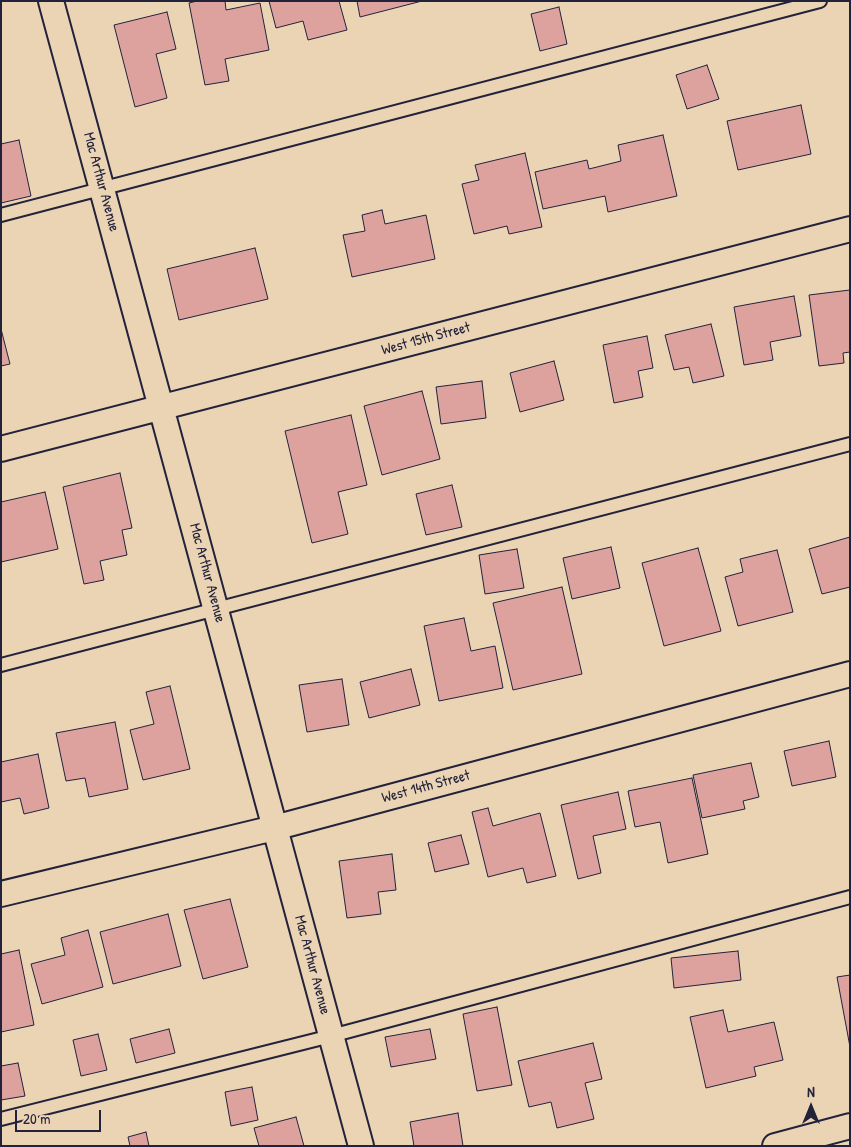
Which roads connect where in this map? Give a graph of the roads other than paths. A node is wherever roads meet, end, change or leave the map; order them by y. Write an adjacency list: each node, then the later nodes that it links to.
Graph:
1 (51, 1): 3 (street, Mac Arthur Avenue)
2 (820, 1): 3 (lane)
3 (102, 188): 4 (lane); 6 (street, Mac Arthur Avenue)
4 (1, 215)
5 (850, 229): 6 (street, West 15th Street)
6 (163, 408): 8 (street, West 15th Street); 9 (street, Mac Arthur Avenue)
7 (850, 444): 9 (lane)
8 (1, 449)
9 (216, 611): 10 (lane); 12 (street, Mac Arthur Avenue)
10 (1, 665)
11 (850, 674): 12 (street, West 14th Street)
12 (274, 828): 13 (street, West 14th Street); 15 (street, Mac Arthur Avenue)
13 (1, 894)
14 (850, 897): 15 (lane)
15 (331, 1036): 16 (lane); 18 (street, Mac Arthur Avenue)
16 (1, 1119)
17 (850, 1126): 19 (street)
18 (362, 1146)
19 (775, 1146)

